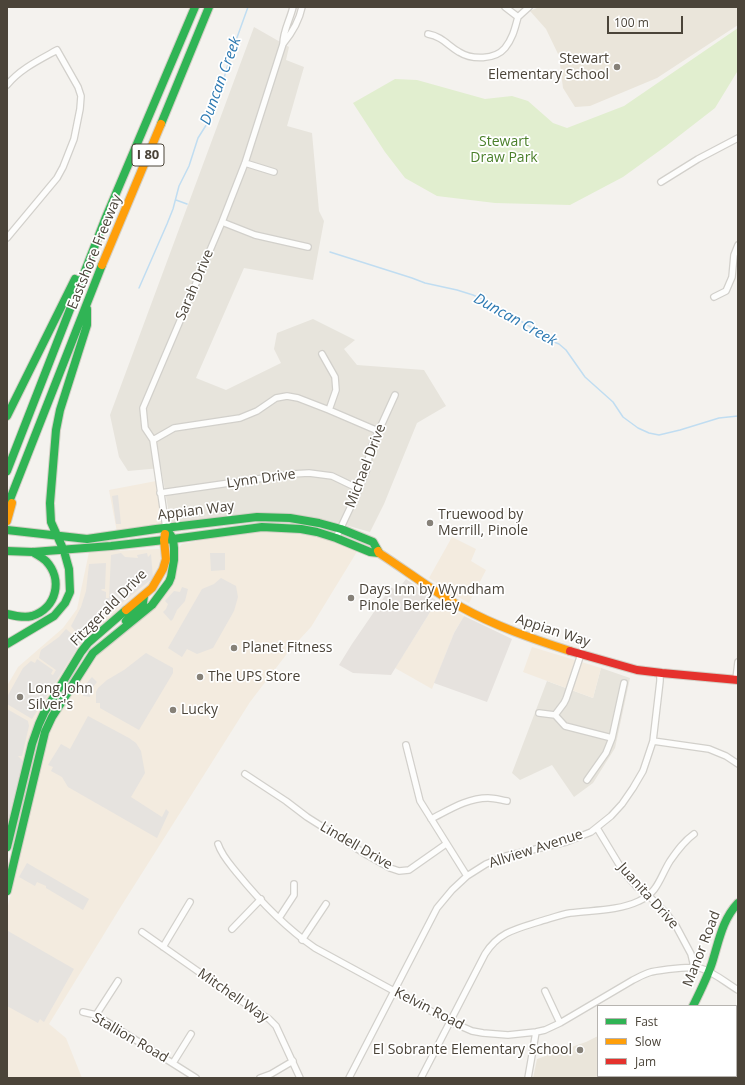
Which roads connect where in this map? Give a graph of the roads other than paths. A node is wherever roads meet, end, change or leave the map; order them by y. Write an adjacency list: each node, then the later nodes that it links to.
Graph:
1 (195, 7): 15 (main road, Eastshore Freeway / I 80)
2 (209, 7): 21 (main road, Eastshore Freeway / I 80)
3 (293, 7): 9 (street, Sarah Drive)
4 (302, 7): 9 (street, Sarah Drive)
5 (505, 7): 7 (street)
6 (529, 7): 7 (street)
7 (518, 17): 8 (street)
8 (428, 34)
9 (283, 44): 12 (street, Sarah Drive)
10 (7, 85): 17 (street)
11 (738, 138): 14 (street)
12 (245, 163): 13 (street); 16 (street, Sarah Drive)
13 (274, 172)
14 (661, 182)
15 (106, 217): 25 (main road); 28 (main road, Eastshore Freeway / I 80)
16 (222, 222): 19 (street); 27 (street, Sarah Drive)
17 (7, 238)
18 (738, 245): 20 (street)
19 (308, 247)
20 (714, 297)
21 (87, 303): 29 (main road, Eastshore Freeway / I 80); 37 (main road)
22 (322, 354): 24 (street)
23 (395, 395): 26 (street, Michael Drive)
24 (329, 410): 26 (street); 27 (street)
25 (7, 416)
26 (378, 431): 30 (street, Michael Drive)
27 (153, 440): 31 (street, Sarah Drive)
28 (7, 471)
29 (19, 480): 32 (main road, Eastshore Freeway / I 80); 33 (main road)
30 (359, 489): 31 (street, Lynn Drive); 35 (street, Michael Drive)
31 (160, 493): 34 (street, Sarah Drive)
32 (7, 508)
33 (7, 521)
34 (166, 528): 35 (main road, Appian Way); 37 (main road, Appian Way); 39 (main road, Fitzgerald Drive); 40 (main road, Fitzgerald Drive)
35 (341, 529): 38 (street, Michael Drive); 44 (main road, Appian Way)
36 (11, 531): 37 (main road, Appian Way)
37 (57, 536): 42 (main road)
38 (336, 538): 39 (main road, Appian Way); 44 (main road, Appian Way)
39 (173, 539): 40 (main road, Appian Way); 48 (main road, Fitzgerald Drive)
40 (164, 540): 42 (main road, Appian Way); 45 (main road, Fitzgerald Drive)
41 (7, 551): 43 (main road, Appian Way)
42 (64, 551): 43 (main road, Appian Way); 49 (main road)
43 (33, 552): 46 (main road)
44 (380, 553): 51 (main road, Appian Way)
45 (144, 596): 47 (main road, Fitzgerald Drive); 48 (main road)
46 (7, 614)
47 (119, 617): 50 (main road); 70 (main road, Fitzgerald Drive)
48 (124, 627): 50 (main road, Fitzgerald Drive)
49 (7, 644)
50 (101, 646): 73 (main road, Fitzgerald Drive)
51 (581, 654): 53 (main road, Appian Way); 57 (street)
52 (738, 662): 54 (street)
53 (660, 674): 54 (main road, Appian Way); 59 (street, Allview Avenue)
54 (737, 680)
55 (624, 683): 58 (street)
56 (539, 713): 57 (street)
57 (555, 716): 58 (street)
58 (612, 738): 63 (street)
59 (653, 741): 61 (street); 66 (street, Allview Avenue)
60 (406, 746): 65 (street)
61 (738, 764)
62 (245, 774): 69 (street, Lindell Drive)
63 (587, 780)
64 (507, 801): 65 (street)
65 (431, 819): 69 (street)
66 (597, 828): 71 (street, Allview Avenue); 74 (street, Juanita Drive)
67 (694, 834): 74 (street)
68 (218, 844): 75 (street, Kelvin Road)
69 (446, 844): 71 (street)
70 (7, 847)
71 (467, 876): 88 (street, Allview Avenue)
72 (294, 884): 79 (street)
73 (7, 891)
74 (649, 896): 84 (street, Juanita Drive); 93 (street)
75 (261, 900): 79 (street, Kelvin Road); 80 (street)
76 (190, 902): 83 (street)
77 (738, 903): 85 (main road, Manor Road)
78 (326, 904): 82 (street)
79 (279, 918): 82 (street, Kelvin Road)
80 (232, 930)
81 (142, 932): 83 (street, Mitchell Way)
82 (302, 940): 88 (street, Kelvin Road)
83 (163, 947): 97 (street, Mitchell Way)
84 (694, 967): 85 (street, Kelvin Road); 94 (street, Kelvin Road)
85 (709, 972): 87 (street, Kelvin Road); 90 (main road, Manor Road)
86 (118, 981): 92 (street)
87 (738, 990)
88 (394, 991): 93 (street, Kelvin Road); 102 (street, Allview Avenue)
89 (545, 991): 94 (street)
90 (693, 1005)
91 (83, 1012): 92 (street, Stallion Road)
92 (96, 1015): 98 (street, Stallion Road)
93 (449, 1021): 95 (street, Kelvin Road); 103 (street)
94 (560, 1023): 95 (street, Kelvin Road)
95 (536, 1032): 104 (street)
96 (191, 1034): 98 (street)
97 (293, 1062): 100 (street); 101 (street, Mitchell Way)
98 (173, 1063): 99 (street, Stallion Road)
99 (196, 1078)
100 (260, 1078)
101 (300, 1078)
102 (349, 1078)
103 (420, 1078)
104 (528, 1078)

